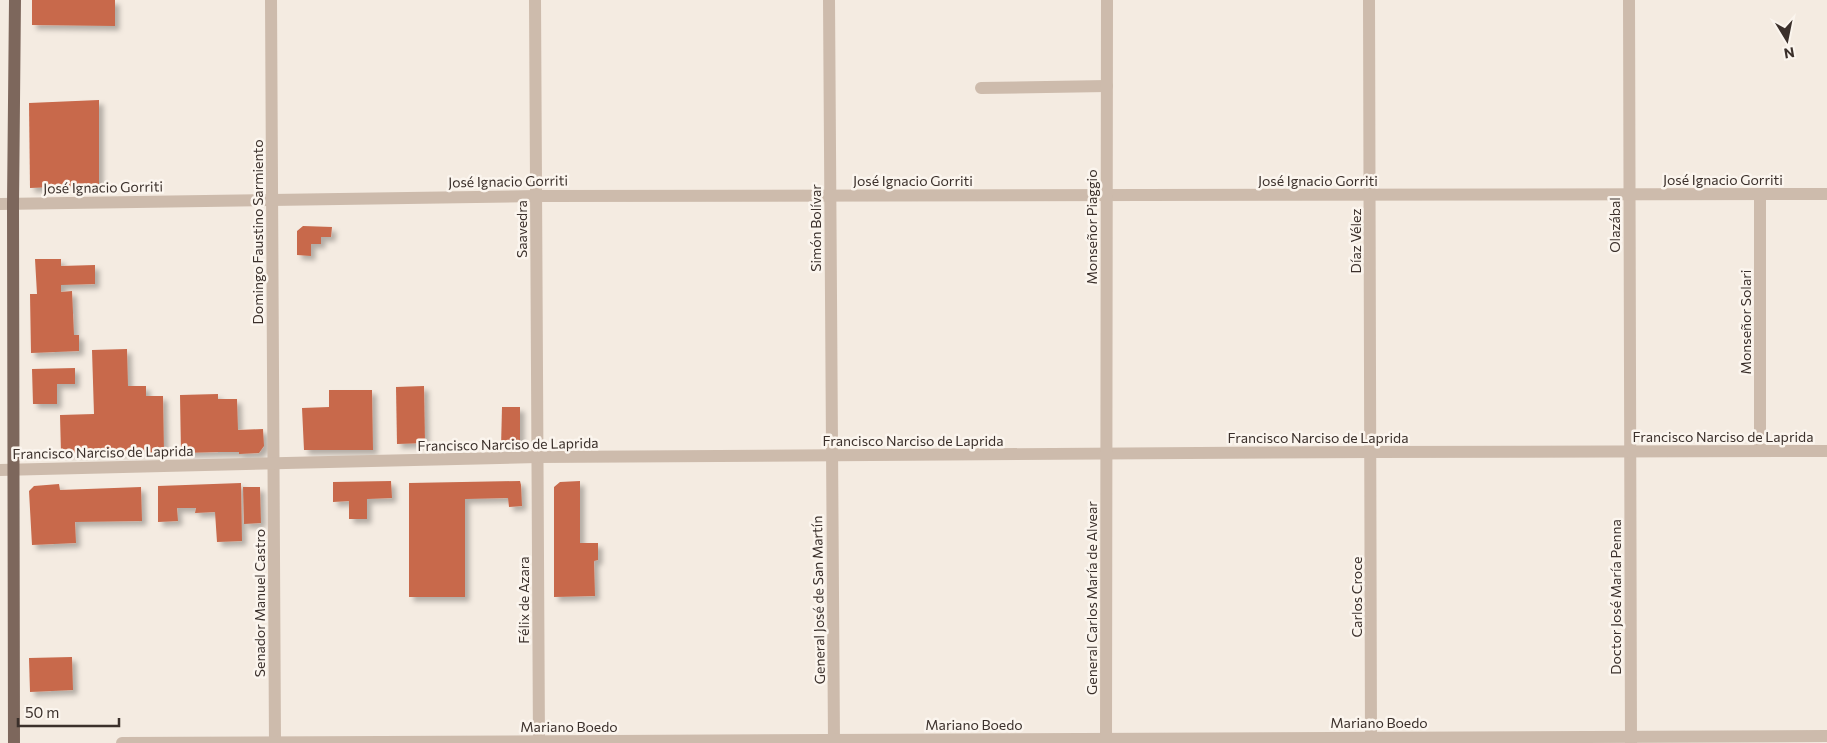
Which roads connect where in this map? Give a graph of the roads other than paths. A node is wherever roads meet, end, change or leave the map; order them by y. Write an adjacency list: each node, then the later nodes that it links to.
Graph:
1 (15, 0): 18 (main road)
2 (271, 0): 17 (street, Domingo Faustino Sarmiento)
3 (535, 0): 16 (street, Saavedra)
4 (829, 0): 14 (street, Simón Bolívar)
5 (1107, 0): 8 (street, Monseñor Piaggio)
6 (1368, 0): 10 (street, Díaz Vélez)
7 (1629, 0): 11 (street, Olazábal)
8 (1107, 86): 9 (street); 15 (street, Monseñor Piaggio)
9 (981, 88)
10 (1369, 194): 11 (street, José Ignacio Gorriti); 15 (street, José Ignacio Gorriti); 22 (street, Díaz Vélez)
11 (1629, 194): 12 (street, José Ignacio Gorriti); 19 (street, Olazábal)
12 (1760, 194): 13 (street, José Ignacio Gorriti); 20 (street, Monseñor Solari)
13 (1827, 194)
14 (830, 195): 15 (street, José Ignacio Gorriti); 16 (street, José Ignacio Gorriti); 24 (street, Simón Bolívar)
15 (1106, 195): 23 (street, Monseñor Piaggio)
16 (536, 196): 17 (street, José Ignacio Gorriti); 25 (street, Saavedra)
17 (272, 200): 18 (street, José Ignacio Gorriti); 26 (street, Domingo Faustino Sarmiento)
18 (6, 204): 27 (main road)
19 (1630, 450): 20 (street, Francisco Narciso de Laprida); 22 (street, Francisco Narciso de Laprida); 32 (street, Doctor José María Penna)
20 (1760, 451): 21 (street, Francisco Narciso de Laprida)
21 (1827, 451)
22 (1370, 452): 23 (street, Francisco Narciso de Laprida); 30 (street, Carlos Croce)
23 (1106, 454): 24 (street, Francisco Narciso de Laprida); 34 (street, General Carlos María de Alvear)
24 (831, 456): 25 (street, Francisco Narciso de Laprida); 33 (street, General José de San Martín)
25 (537, 457): 26 (street, Francisco Narciso de Laprida); 36 (street, Félix de Azara)
26 (273, 463): 27 (street, Francisco Narciso de Laprida); 35 (street, Senador Manuel Castro)
27 (14, 469): 28 (street, Francisco Narciso de Laprida); 37 (main road)
28 (0, 470)
29 (1827, 736): 32 (street, Mariano Boedo)
30 (1371, 740): 31 (street, Mariano Boedo); 34 (street, Mariano Boedo)
31 (1523, 740): 32 (street, Mariano Boedo)
32 (1631, 740)
33 (834, 741): 34 (street, Mariano Boedo); 36 (street, Mariano Boedo)
34 (1106, 741)
35 (275, 742): 36 (street, Mariano Boedo); 38 (street, Mariano Boedo)
36 (539, 742)
37 (14, 743)
38 (122, 743)

